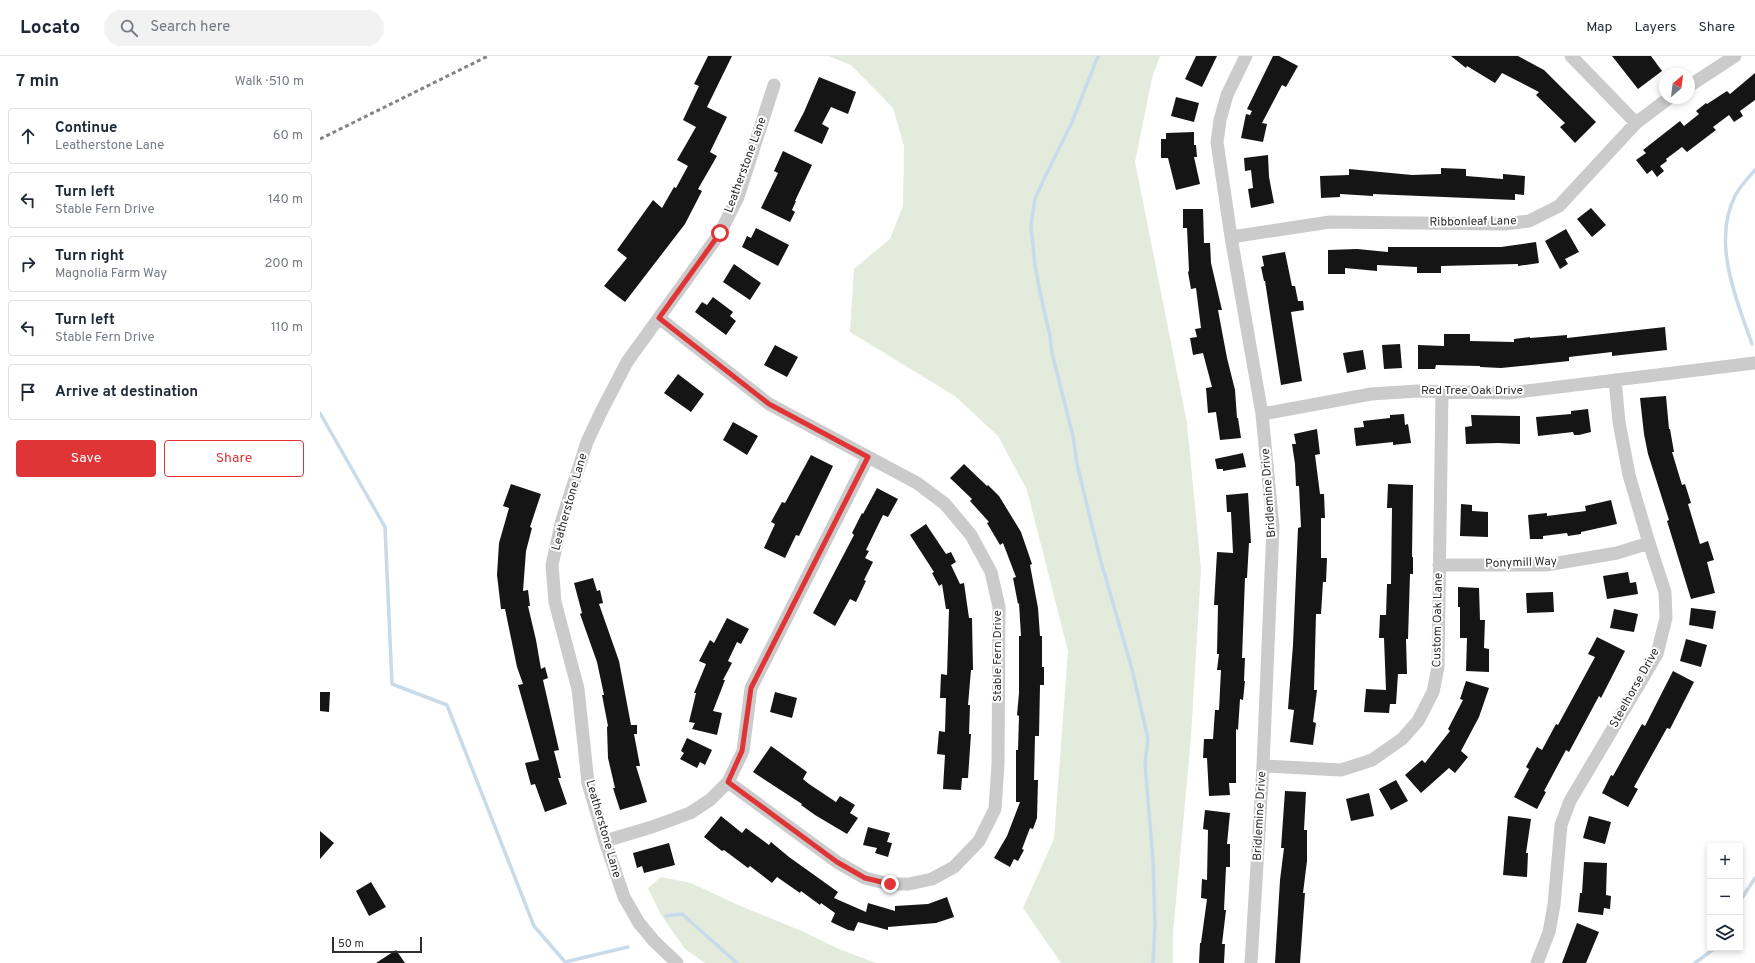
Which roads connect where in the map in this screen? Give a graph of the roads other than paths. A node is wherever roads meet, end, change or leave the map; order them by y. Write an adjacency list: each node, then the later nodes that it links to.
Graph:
1 (1246, 56): 8 (street, Bridlemine Drive)
2 (1571, 56): 7 (street)
3 (1735, 56): 4 (street)
4 (1695, 82)
5 (774, 85): 9 (street, Leatherstone Lane)
6 (1661, 104): 7 (street, Ribbonleaf Lane)
7 (1636, 123): 8 (street, Ribbonleaf Lane)
8 (1231, 237): 13 (street, Bridlemine Drive)
9 (659, 318): 14 (street, Stable Fern Drive); 19 (street, Leatherstone Lane)
10 (1755, 363): 11 (street, Red Tree Oak Drive)
11 (1615, 380): 12 (street, Red Tree Oak Drive); 15 (street, Steelhorse Drive)
12 (1442, 392): 13 (street, Red Tree Oak Drive); 16 (street, Custom Oak Lane)
13 (1262, 414): 17 (street, Bridlemine Drive)
14 (868, 457): 18 (street); 18 (street, Stable Fern Drive)
15 (1649, 543): 16 (street, Ponymill Way); 22 (street, Steelhorse Drive)
16 (1439, 565): 17 (street, Custom Oak Lane)
17 (1263, 766): 21 (street, Bridlemine Drive)
18 (728, 782): 19 (street)
19 (605, 841): 20 (street, Leatherstone Lane)
20 (677, 963)
21 (1251, 963)
22 (1537, 963)

